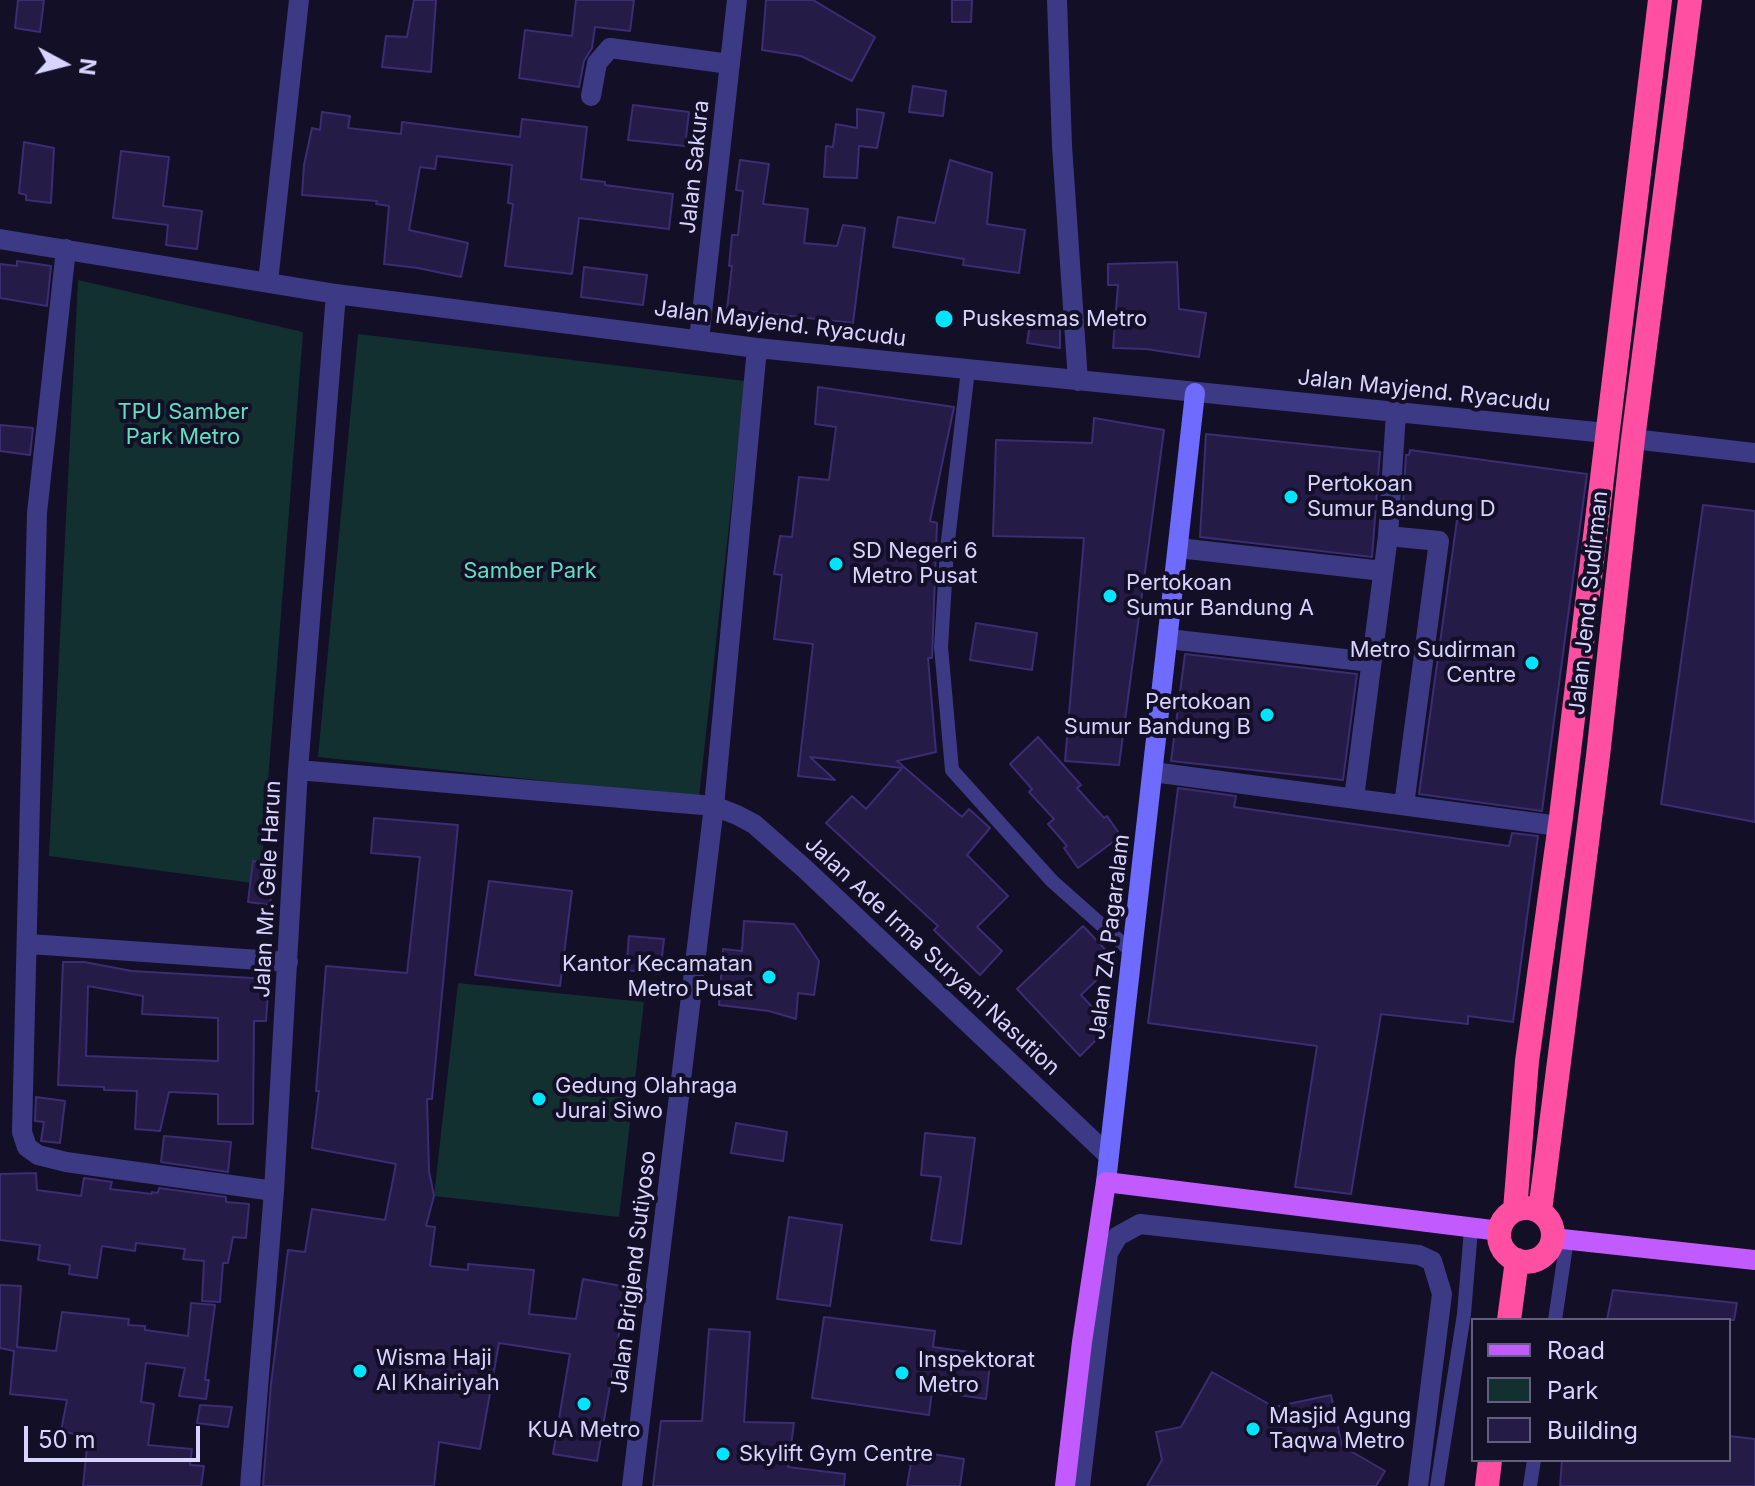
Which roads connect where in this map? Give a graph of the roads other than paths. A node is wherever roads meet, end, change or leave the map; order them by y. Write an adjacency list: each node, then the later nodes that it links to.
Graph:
1 (299, 0): 10 (street)
2 (737, 0): 6 (street, Jalan Sakura)
3 (1057, 0): 15 (street)
4 (1660, 0): 18 (highway, Jalan Jend. Sudirman)
5 (1690, 0): 19 (highway, Jalan Jend. Sudirman)
6 (730, 64): 7 (street); 12 (street, Jalan Sakura)
7 (591, 96)
8 (0, 239): 9 (street, Jalan Mayjend. Ryacudu)
9 (66, 249): 10 (street, Jalan Mayjend. Ryacudu); 32 (street)
10 (268, 282): 11 (street, Jalan Mayjend. Ryacudu)
11 (336, 294): 12 (street, Jalan Mayjend. Ryacudu); 26 (street, Jalan Mr. Gele Harun)
12 (699, 340): 13 (street, Jalan Mayjend. Ryacudu)
13 (757, 348): 14 (street, Jalan Mayjend. Ryacudu); 30 (street, Jalan Brigjend Sutiyoso)
14 (968, 370): 15 (street, Jalan Mayjend. Ryacudu); 33 (lane)
15 (1078, 381): 16 (street, Jalan Mayjend. Ryacudu)
16 (1195, 393): 17 (street, Jalan Mayjend. Ryacudu); 22 (street, Jalan ZA Pagaralam)
17 (1396, 413): 18 (street, Jalan Mayjend. Ryacudu); 21 (street)
18 (1606, 433): 31 (highway, Jalan Jend. Sudirman)
19 (1633, 439): 20 (street); 39 (highway, Jalan Jend. Sudirman)
20 (1755, 453)
21 (1388, 536): 23 (street); 29 (street)
22 (1178, 548): 23 (street); 24 (street, Jalan ZA Pagaralam)
23 (1383, 571): 25 (street)
24 (1168, 639): 25 (street); 27 (street, Jalan ZA Pagaralam)
25 (1371, 662): 28 (street)
26 (298, 770): 30 (street); 34 (street, Jalan Mr. Gele Harun)
27 (1153, 772): 28 (street); 33 (street, Jalan ZA Pagaralam)
28 (1354, 798): 29 (street)
29 (1404, 805): 31 (street)
30 (714, 806): 35 (street, Jalan Ade Irma Suryani Nasution); 50 (street, Jalan Brigjend Sutiyoso)
31 (1559, 826): 38 (highway, Jalan Jend. Sudirman)
32 (29, 944): 34 (street); 37 (street)
33 (1132, 952): 35 (street, Jalan ZA Pagaralam)
34 (288, 962): 37 (street, Jalan Mr. Gele Harun)
35 (1108, 1155): 36 (street, Jalan ZA Pagaralam)
36 (1106, 1182): 40 (main road); 51 (main road, Jalan ZA Pagaralam)
37 (274, 1191): 49 (street, Jalan Mr. Gele Harun)
38 (1515, 1210): 39 (highway); 41 (highway)
39 (1540, 1211): 42 (highway)
40 (1471, 1229): 41 (main road); 54 (lane)
41 (1500, 1231): 43 (highway)
42 (1560, 1238): 43 (highway); 44 (main road); 46 (lane)
43 (1517, 1260): 45 (highway)
44 (1755, 1260)
45 (1509, 1318)
46 (1555, 1318)
47 (1490, 1462): 55 (highway)
48 (1534, 1462): 56 (lane)
49 (250, 1486)
50 (632, 1486)
51 (1065, 1486)
52 (1080, 1486): 53 (street)
53 (1418, 1486)
54 (1437, 1486)
55 (1487, 1486)
56 (1530, 1486)

